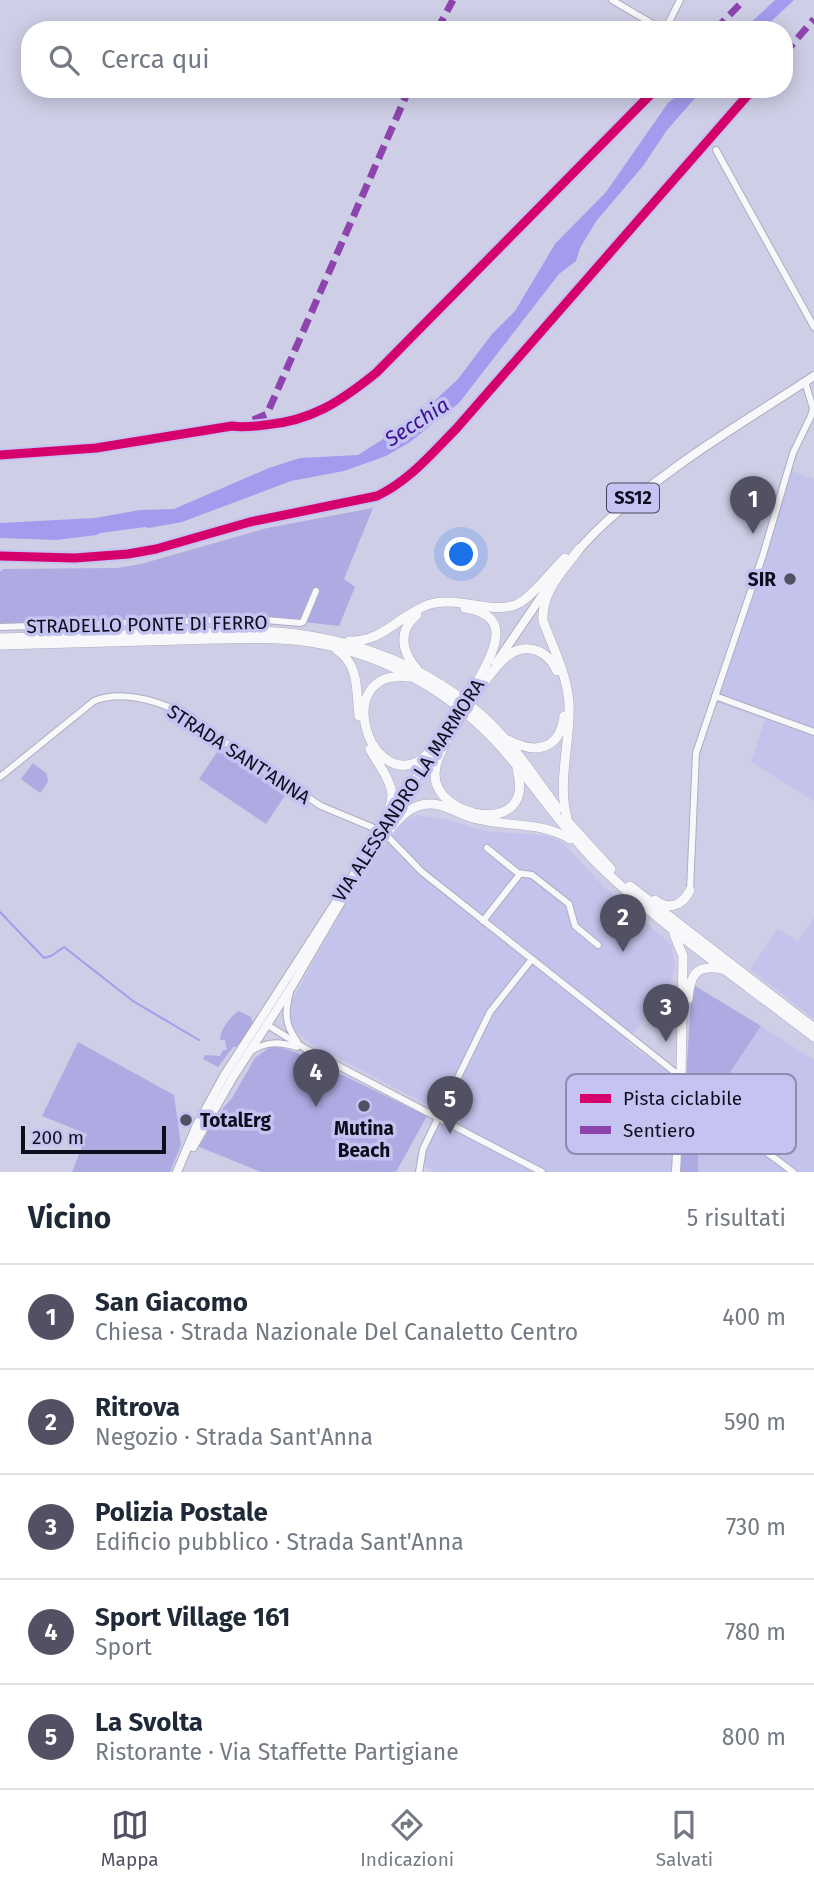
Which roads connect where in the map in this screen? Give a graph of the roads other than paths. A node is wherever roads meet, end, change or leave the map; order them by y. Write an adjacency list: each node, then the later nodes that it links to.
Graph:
1 (612, 0): 3 (street)
2 (680, 0): 4 (street)
3 (648, 21)
4 (669, 21)
5 (716, 150): 6 (street)
6 (814, 327)
7 (814, 376): 8 (main road, VIA ALESSANDRO LA MARMORA)
8 (802, 384): 9 (main road, VIA ALESSANDRO LA MARMORA / SS12); 19 (street)
9 (692, 453): 10 (main road, VIA ALESSANDRO LA MARMORA / SS12); 11 (main road, VIA ALESSANDRO LA MARMORA)
10 (579, 548): 18 (main road, VIA ALESSANDRO LA MARMORA); 26 (highway)
11 (565, 558): 15 (highway); 18 (main road, VIA ALESSANDRO LA MARMORA)
12 (316, 591): 13 (street, STRADELLO PONTE DI FERRO)
13 (0, 627)
14 (0, 638): 15 (highway)
15 (329, 642): 16 (highway); 17 (highway); 25 (highway)
16 (0, 645)
17 (417, 675): 18 (highway); 20 (highway); 22 (highway); 23 (highway)
18 (478, 686): 20 (main road, VIA ALESSANDRO LA MARMORA, bridge); 22 (highway)
19 (715, 696): 21 (street); 34 (street)
20 (449, 731): 23 (highway); 25 (main road, VIA ALESSANDRO LA MARMORA); 31 (main road, VIA ALESSANDRO LA MARMORA)
21 (814, 732)
22 (506, 739): 26 (highway)
23 (512, 759): 29 (highway)
24 (0, 777): 27 (street, STRADA SANT'ANNA)
25 (387, 822): 42 (main road, VIA ALESSANDRO LA MARMORA)
26 (568, 822): 33 (highway)
27 (374, 828)
28 (390, 839): 35 (street)
29 (578, 844): 31 (highway); 36 (highway)
30 (487, 848): 32 (street)
31 (367, 862): 41 (main road, VIA ALESSANDRO LA MARMORA)
32 (520, 874): 35 (street); 38 (street)
33 (625, 882): 34 (highway); 37 (highway)
34 (690, 890)
35 (484, 921): 39 (street)
36 (670, 926): 37 (highway); 48 (highway)
37 (686, 935): 40 (highway); 43 (highway)
38 (598, 945)
39 (532, 959): 47 (street); 50 (street)
40 (727, 970): 44 (highway); 49 (highway)
41 (292, 986): 42 (main road, VIA ALESSANDRO LA MARMORA); 45 (street)
42 (263, 1022): 45 (street); 46 (main road, VIA ALESSANDRO LA MARMORA); 53 (main road, VIA ALESSANDRO LA MARMORA)
43 (814, 1028)
44 (814, 1037)
45 (306, 1049): 46 (street); 50 (street)
46 (248, 1054): 53 (main road, VIA ALESSANDRO LA MARMORA)
47 (677, 1074)
48 (681, 1074)
49 (681, 1074)
50 (437, 1117): 54 (street); 55 (street)
51 (677, 1154): 56 (main road)
52 (768, 1154): 57 (street)
53 (180, 1172)
54 (419, 1172)
55 (542, 1172)
56 (676, 1172)
57 (793, 1172)

